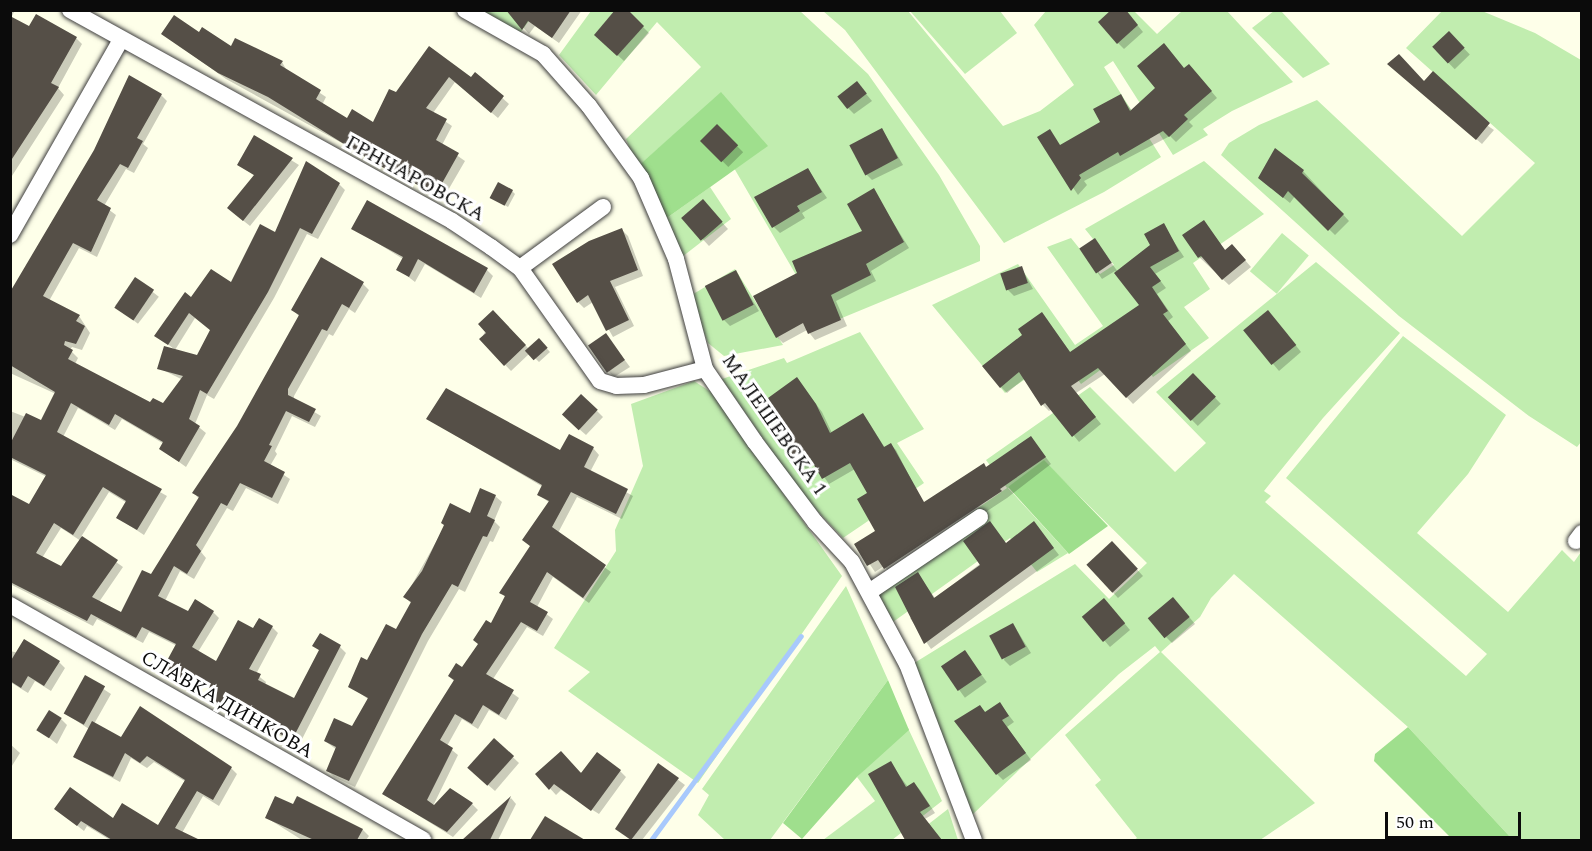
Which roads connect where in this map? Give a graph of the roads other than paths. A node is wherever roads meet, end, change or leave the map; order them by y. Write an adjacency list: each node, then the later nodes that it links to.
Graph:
1 (70, 10): 3 (street, ГРНЧАРОВСКА)
2 (465, 10): 7 (street, МАЛЕШЕВСКА 1)
3 (120, 41): 5 (street); 6 (street, ГРНЧАРОВСКА)
4 (603, 207): 6 (street)
5 (10, 235)
6 (520, 268): 7 (street, ГРНЧАРОВСКА)
7 (705, 369): 9 (street, МАЛЕШЕВСКА 1)
8 (980, 517): 9 (street)
9 (869, 592): 12 (street, МАЛЕШЕВСКА 1)
10 (10, 605): 11 (street, СЛАВКА ДИНКОВА)
11 (423, 840)
12 (974, 840)

